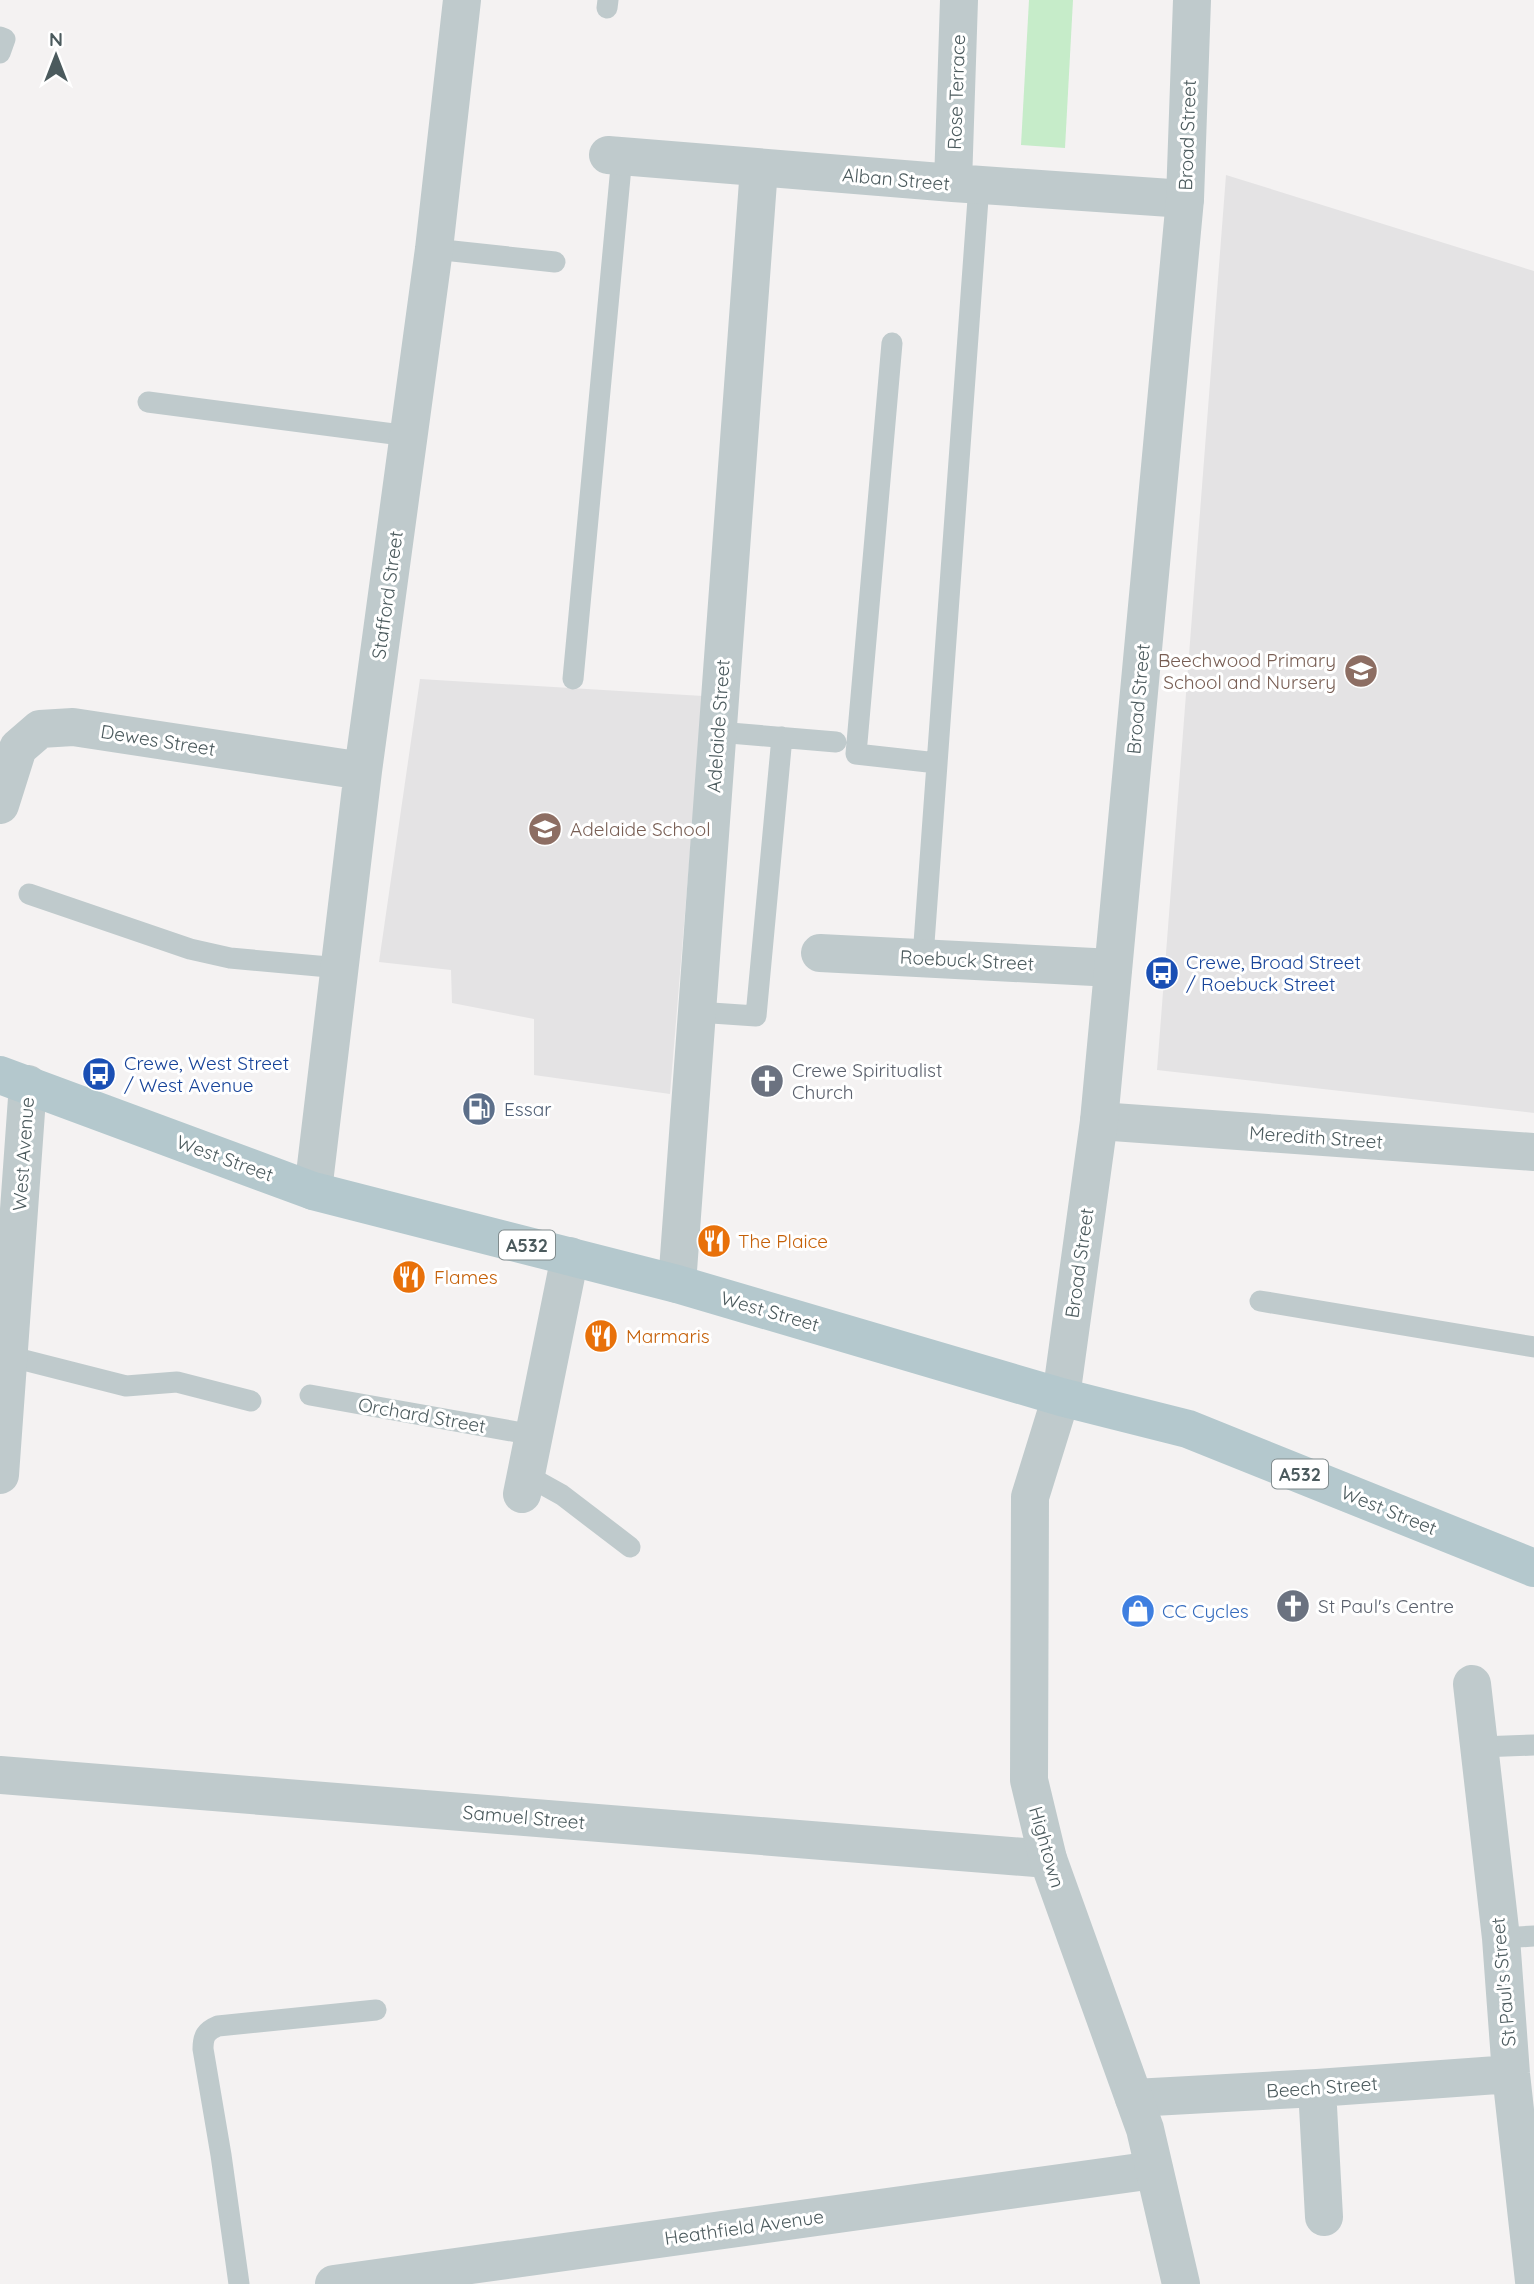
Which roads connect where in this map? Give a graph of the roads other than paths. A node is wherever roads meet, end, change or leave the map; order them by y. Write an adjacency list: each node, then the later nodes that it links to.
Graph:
1 (462, 0): 10 (street, Stafford Street)
2 (959, 0): 8 (street, Rose Terrace)
3 (1192, 0): 9 (street, Broad Street)
4 (0, 37): 5 (lane)
5 (0, 53)
6 (615, 155): 7 (street, Alban Street); 15 (lane)
7 (759, 168): 8 (street, Alban Street); 16 (street, Adelaide Street)
8 (966, 184): 9 (street, Alban Street); 19 (lane)
9 (1185, 199): 26 (street, Broad Street)
10 (434, 249): 11 (lane); 14 (street, Stafford Street)
11 (555, 262)
12 (892, 343): 19 (lane)
13 (148, 402): 14 (lane)
14 (409, 436): 20 (street, Stafford Street)
15 (573, 679)
16 (718, 732): 17 (lane); 27 (street, Adelaide Street)
17 (782, 737): 18 (lane); 27 (lane)
18 (836, 742)
19 (937, 762): 24 (lane)
20 (363, 771): 21 (street, Dewes Street); 25 (street, Stafford Street)
21 (0, 805)
22 (29, 894): 25 (lane)
23 (820, 953): 24 (street, Roebuck Street)
24 (923, 957): 26 (street, Roebuck Street)
25 (340, 968): 31 (street, Stafford Street)
26 (1113, 968): 29 (street, Broad Street)
27 (697, 1012): 33 (street, Adelaide Street)
28 (14, 1080): 31 (main road, West Street / A532); 36 (street, West Avenue)
29 (1099, 1121): 30 (street, Meredith Street); 38 (street, Broad Street)
30 (1534, 1152)
31 (313, 1191): 32 (main road, West Street / A532)
32 (570, 1256): 33 (main road, West Street / A532); 40 (street)
33 (677, 1284): 38 (main road, West Street / A532)
34 (1260, 1301): 35 (lane)
35 (1534, 1347)
36 (8, 1356): 39 (lane); 41 (street, West Avenue)
37 (310, 1395): 40 (lane, Orchard Street)
38 (1061, 1396): 44 (main road, West Street / A532); 49 (street, Hightown)
39 (251, 1401)
40 (534, 1435): 42 (street)
41 (0, 1475)
42 (524, 1484): 43 (lane)
43 (630, 1547)
44 (1534, 1568)
45 (1472, 1684): 47 (street, St Paul's Street)
46 (1534, 1745): 47 (lane)
47 (1480, 1747): 50 (street, St Paul's Street)
48 (0, 1775): 49 (street, Samuel Street)
49 (1048, 1859): 54 (street, Hightown)
50 (1518, 1937): 52 (street, St Paul's Street)
51 (376, 2010): 58 (lane)
52 (1511, 2074): 53 (street, Beech Street); 57 (street, St Paul's Street)
53 (1317, 2088): 54 (street, Beech Street); 56 (street)
54 (1134, 2098): 55 (street, Hightown)
55 (1154, 2170): 59 (street, Heathfield Avenue); 60 (street, Hightown)
56 (1324, 2217)
57 (1534, 2281)
58 (239, 2284)
59 (334, 2284)
60 (1181, 2284)

